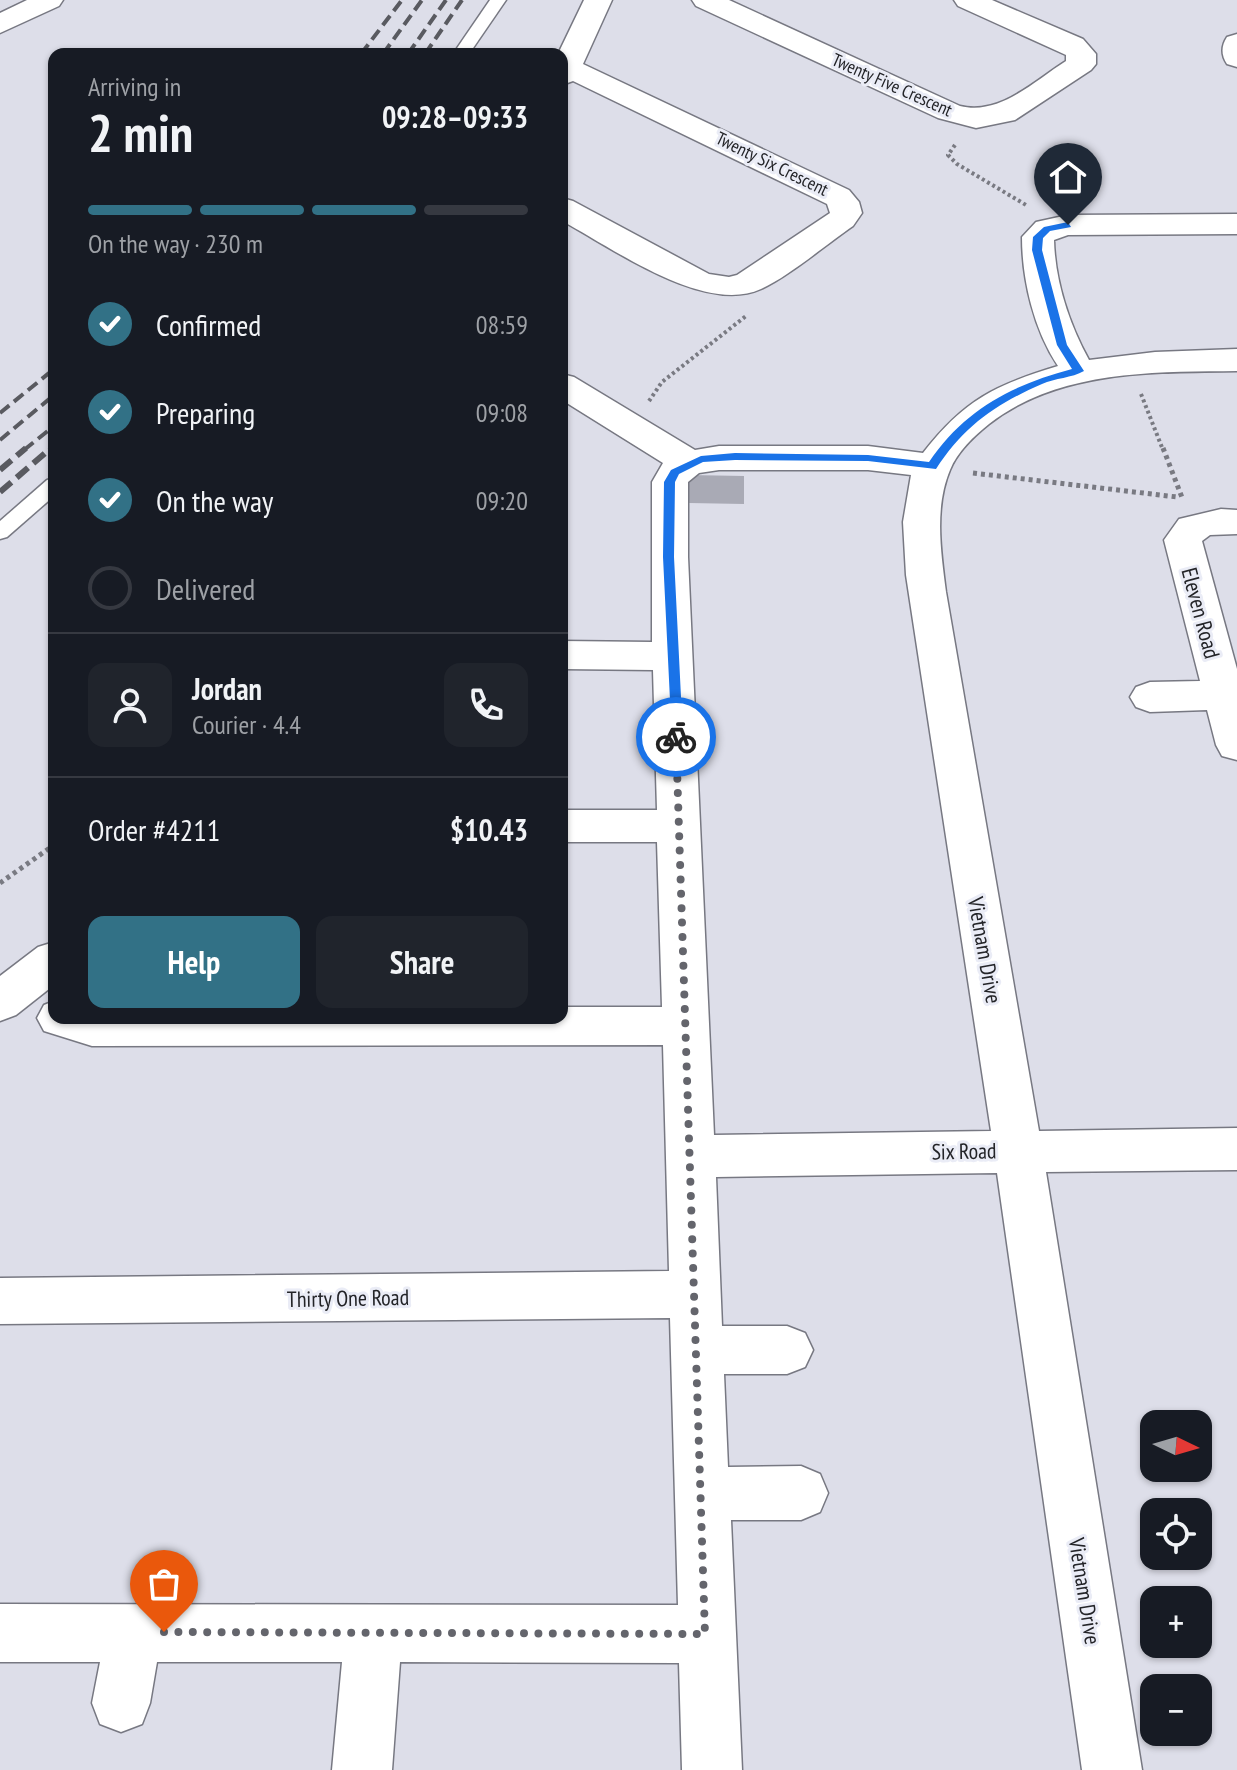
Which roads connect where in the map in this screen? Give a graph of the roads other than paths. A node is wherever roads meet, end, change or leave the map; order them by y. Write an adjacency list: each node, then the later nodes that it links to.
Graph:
1 (498, 0): 8 (lane)
2 (598, 0): 10 (street)
3 (706, 0): 4 (street, Twenty Five Crescent)
4 (968, 0)
5 (43, 1): 6 (street)
6 (0, 24)
7 (1237, 43): 9 (street)
8 (465, 48)
9 (1237, 58)
10 (568, 64)
11 (568, 74): 12 (street, Twenty Six Crescent)
12 (568, 211)
13 (1237, 224): 15 (street)
14 (1237, 360): 15 (street, Vietnam Drive)
15 (1079, 371): 18 (street, Vietnam Drive)
16 (568, 388): 17 (street)
17 (689, 463): 18 (street); 23 (street)
18 (948, 469): 35 (street, Vietnam Drive)
19 (48, 490): 21 (lane)
20 (1237, 522): 24 (street, Eleven Road)
21 (0, 532)
22 (568, 655): 23 (street)
23 (673, 656): 28 (street)
24 (1230, 695): 25 (street); 26 (street, Eleven Road)
25 (1150, 697)
26 (1237, 745)
27 (568, 826): 28 (street)
28 (680, 826): 33 (street)
29 (48, 965): 30 (street)
30 (8, 996): 31 (street)
31 (48, 1013)
32 (81, 1024): 33 (street)
33 (687, 1026): 36 (street)
34 (1237, 1149): 35 (street, Six Road)
35 (1017, 1150): 36 (street, Six Road); 50 (street, Vietnam Drive)
36 (692, 1156): 37 (street)
37 (696, 1294): 38 (street, Thirty One Road); 39 (street)
38 (0, 1301)
39 (698, 1350): 40 (street); 42 (street)
40 (787, 1350)
41 (801, 1493): 42 (street)
42 (701, 1494): 46 (street)
43 (134, 1632): 44 (street); 45 (street); 47 (street)
44 (0, 1633)
45 (373, 1633): 46 (street); 48 (street)
46 (705, 1634): 49 (street)
47 (121, 1703)
48 (362, 1770)
49 (712, 1770)
50 (1112, 1770)

